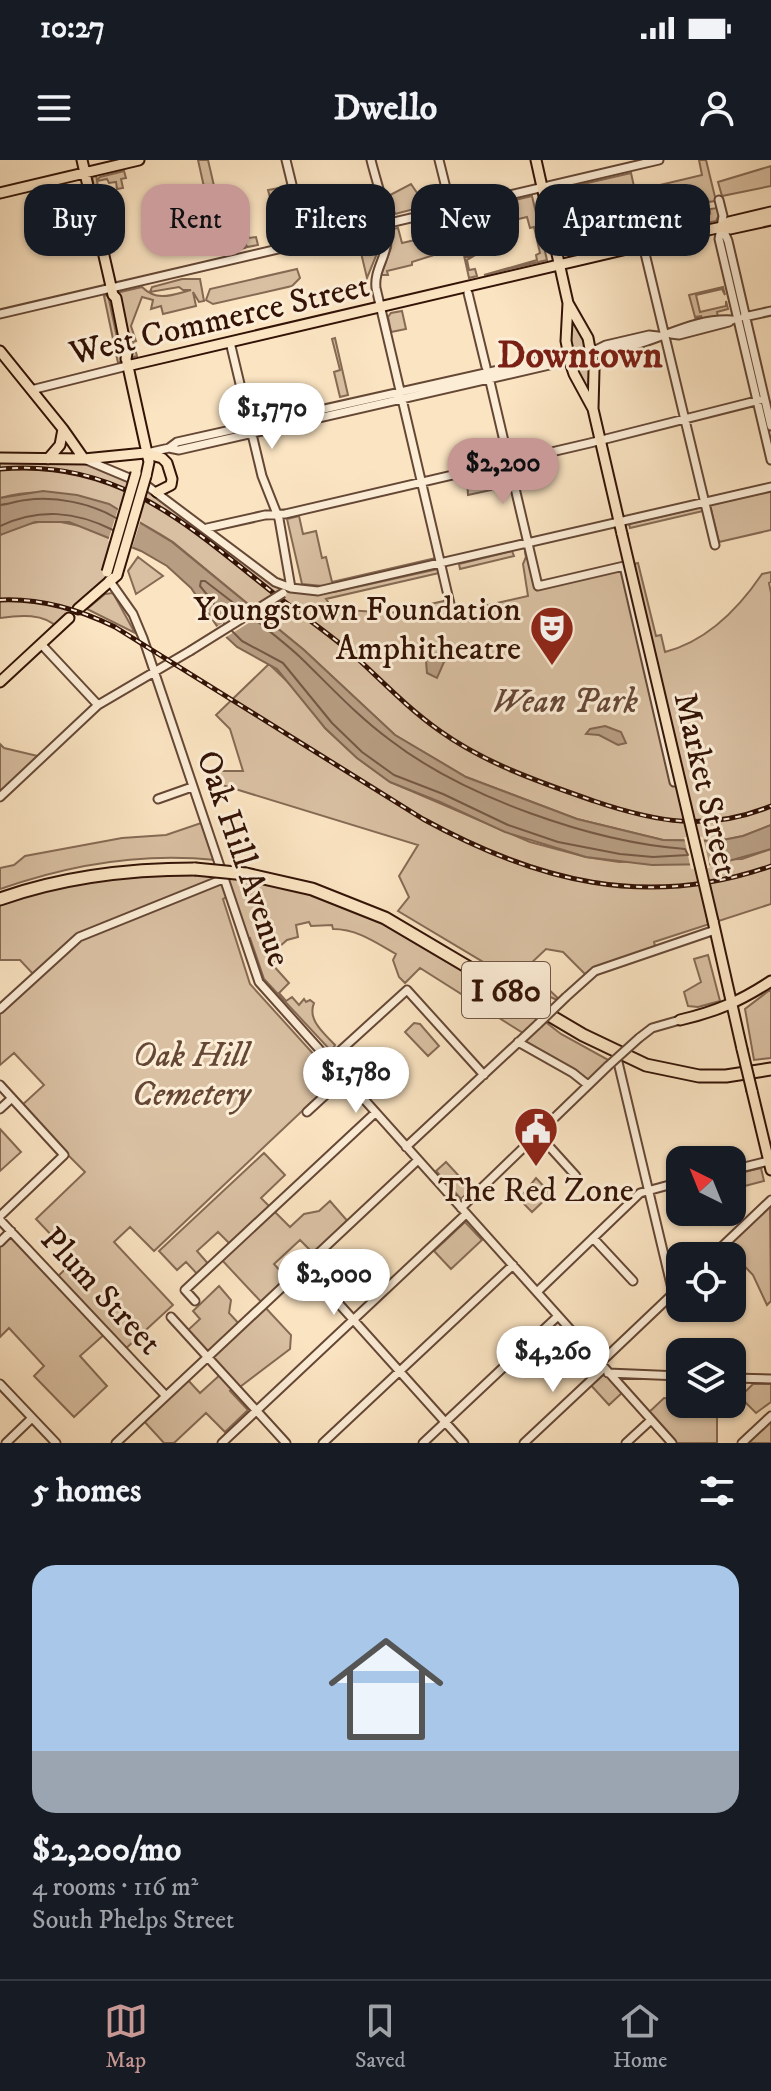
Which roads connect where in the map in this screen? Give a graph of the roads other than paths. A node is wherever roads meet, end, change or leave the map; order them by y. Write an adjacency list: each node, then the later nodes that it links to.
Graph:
1 (139, 160): 8 (main road)
2 (286, 160): 9 (street)
3 (371, 160): 10 (street)
4 (439, 160): 11 (street)
5 (536, 160): 12 (main road)
6 (659, 160): 7 (street)
7 (625, 164): 13 (street)
8 (85, 165): 14 (main road); 26 (main road)
9 (292, 184)
10 (377, 184)
11 (445, 184)
12 (541, 184)
13 (553, 184)
14 (0, 193)
15 (719, 200): 18 (street)
16 (771, 212): 18 (main road)
17 (771, 220): 18 (main road)
18 (722, 227): 19 (main road, West Commerce Street); 32 (street)
19 (710, 230)
20 (266, 252): 26 (street)
21 (383, 256): 29 (street)
22 (557, 256): 25 (main road)
23 (597, 256): 25 (main road, West Commerce Street)
24 (646, 256): 33 (street)
25 (559, 265): 28 (main road); 29 (main road, West Commerce Street)
26 (112, 292): 31 (street); 38 (main road)
27 (468, 293): 39 (street)
28 (568, 303): 36 (main road); 37 (main road)
29 (381, 307): 34 (main road, West Commerce Street); 41 (street)
30 (771, 311): 32 (street)
31 (0, 314)
32 (739, 319): 33 (street); 42 (street)
33 (664, 335): 36 (street); 44 (street)
34 (230, 342): 38 (main road, West Commerce Street); 47 (street)
35 (0, 351): 40 (main road)
36 (594, 351): 37 (street); 43 (main road)
37 (565, 358): 39 (street); 43 (main road)
38 (127, 362): 40 (street, West Commerce Street); 49 (main road)
39 (488, 373): 41 (street); 54 (street)
40 (31, 390): 46 (main road)
41 (401, 395): 47 (street); 55 (street)
42 (761, 400): 44 (street); 45 (street); 50 (street)
43 (593, 409): 48 (main road, Market Street)
44 (685, 418): 48 (street); 58 (street)
45 (771, 426)
46 (63, 429): 52 (main road); 53 (main road)
47 (250, 430): 49 (street); 59 (street)
48 (600, 439): 54 (street); 60 (main road, Market Street)
49 (145, 453): 53 (main road); 57 (main road); 65 (main road, bridge)
50 (770, 454)
51 (0, 458): 52 (main road)
52 (48, 459): 53 (main road)
53 (84, 459): 57 (street)
54 (508, 462): 55 (street); 62 (street)
55 (421, 482): 59 (street); 64 (street)
56 (771, 487): 58 (street)
57 (157, 492): 61 (street)
58 (705, 503): 60 (street); 63 (street)
59 (277, 515): 61 (street); 66 (street)
60 (620, 523): 62 (street); 80 (main road, Market Street, bridge)
61 (207, 528): 66 (street)
62 (528, 544): 64 (street); 74 (street)
63 (715, 545)
64 (441, 564): 66 (street); 67 (street)
65 (111, 576): 68 (main road); 71 (street, Oak Hill Avenue)
66 (291, 588): 71 (street, bridge)
67 (450, 604)
68 (78, 609)
69 (69, 618): 70 (main road)
70 (41, 644): 72 (main road); 73 (street)
71 (154, 672): 73 (street); 75 (street, Oak Hill Avenue)
72 (0, 682)
73 (98, 705): 76 (street)
74 (674, 782)
75 (192, 787): 77 (street); 78 (street, Oak Hill Avenue)
76 (0, 797)
77 (158, 799)
78 (223, 879): 83 (street); 87 (street, Oak Hill Avenue)
79 (0, 899): 88 (highway, I 680, bridge)
80 (714, 926): 82 (main road, Market Street); 85 (street, bridge)
81 (771, 981): 82 (main road)
82 (732, 1005): 84 (main road); 100 (main road, Market Street, bridge)
83 (0, 1009)
84 (680, 1020): 86 (street, bridge)
85 (518, 1042): 89 (street); 92 (street)
86 (617, 1058): 92 (street, bridge); 104 (street)
87 (329, 1061): 89 (street); 90 (street, Oak Hill Avenue)
88 (771, 1069)
89 (484, 1075): 98 (street)
90 (344, 1078): 95 (street); 96 (street, Oak Hill Avenue)
91 (0, 1085): 93 (street)
92 (588, 1085): 97 (street)
93 (12, 1098): 94 (street); 107 (street)
94 (0, 1109)
95 (307, 1112)
96 (375, 1113): 98 (street, Oak Hill Avenue); 117 (street)
97 (538, 1134): 102 (street); 106 (street)
98 (406, 1147): 99 (street, Oak Hill Avenue)
99 (418, 1160): 106 (street, Oak Hill Avenue); 114 (street)
100 (770, 1166): 101 (street)
101 (746, 1169)
102 (576, 1176)
103 (666, 1185): 104 (street)
104 (648, 1189): 109 (street); 112 (street)
105 (771, 1200): 111 (street)
106 (464, 1211): 113 (street, Oak Hill Avenue); 121 (street)
107 (0, 1218): 108 (street, Plum Street)
108 (11, 1231): 110 (street); 129 (street, Plum Street)
109 (593, 1238): 115 (street); 116 (street)
110 (0, 1242)
111 (727, 1242)
112 (666, 1264)
113 (513, 1265): 116 (street, Oak Hill Avenue); 124 (street)
114 (305, 1266): 121 (street); 122 (street)
115 (633, 1281)
116 (537, 1292): 119 (street, Oak Hill Avenue)
117 (195, 1301)
118 (666, 1301): 123 (street)
119 (558, 1316): 123 (street, Oak Hill Avenue); 134 (street)
120 (171, 1317): 122 (street)
121 (354, 1320): 124 (street); 130 (street)
122 (208, 1357): 129 (street); 130 (street)
123 (604, 1368): 125 (street); 133 (street, Oak Hill Avenue); 143 (street)
124 (400, 1371): 134 (street); 140 (street)
125 (666, 1375)
126 (746, 1378): 127 (street)
127 (771, 1379)
128 (0, 1384): 132 (street)
129 (166, 1396): 137 (street)
130 (256, 1411): 138 (street); 139 (street)
131 (771, 1416): 146 (street)
132 (32, 1418): 135 (street); 136 (street)
133 (651, 1420): 144 (street); 145 (street, Oak Hill Avenue)
134 (445, 1422): 141 (street); 142 (street)
135 (6, 1443)
136 (56, 1443)
137 (116, 1443)
138 (222, 1443)
139 (286, 1443)
140 (323, 1443)
141 (423, 1443)
142 (464, 1443)
143 (524, 1443)
144 (626, 1443)
145 (672, 1443)
146 (742, 1443)

